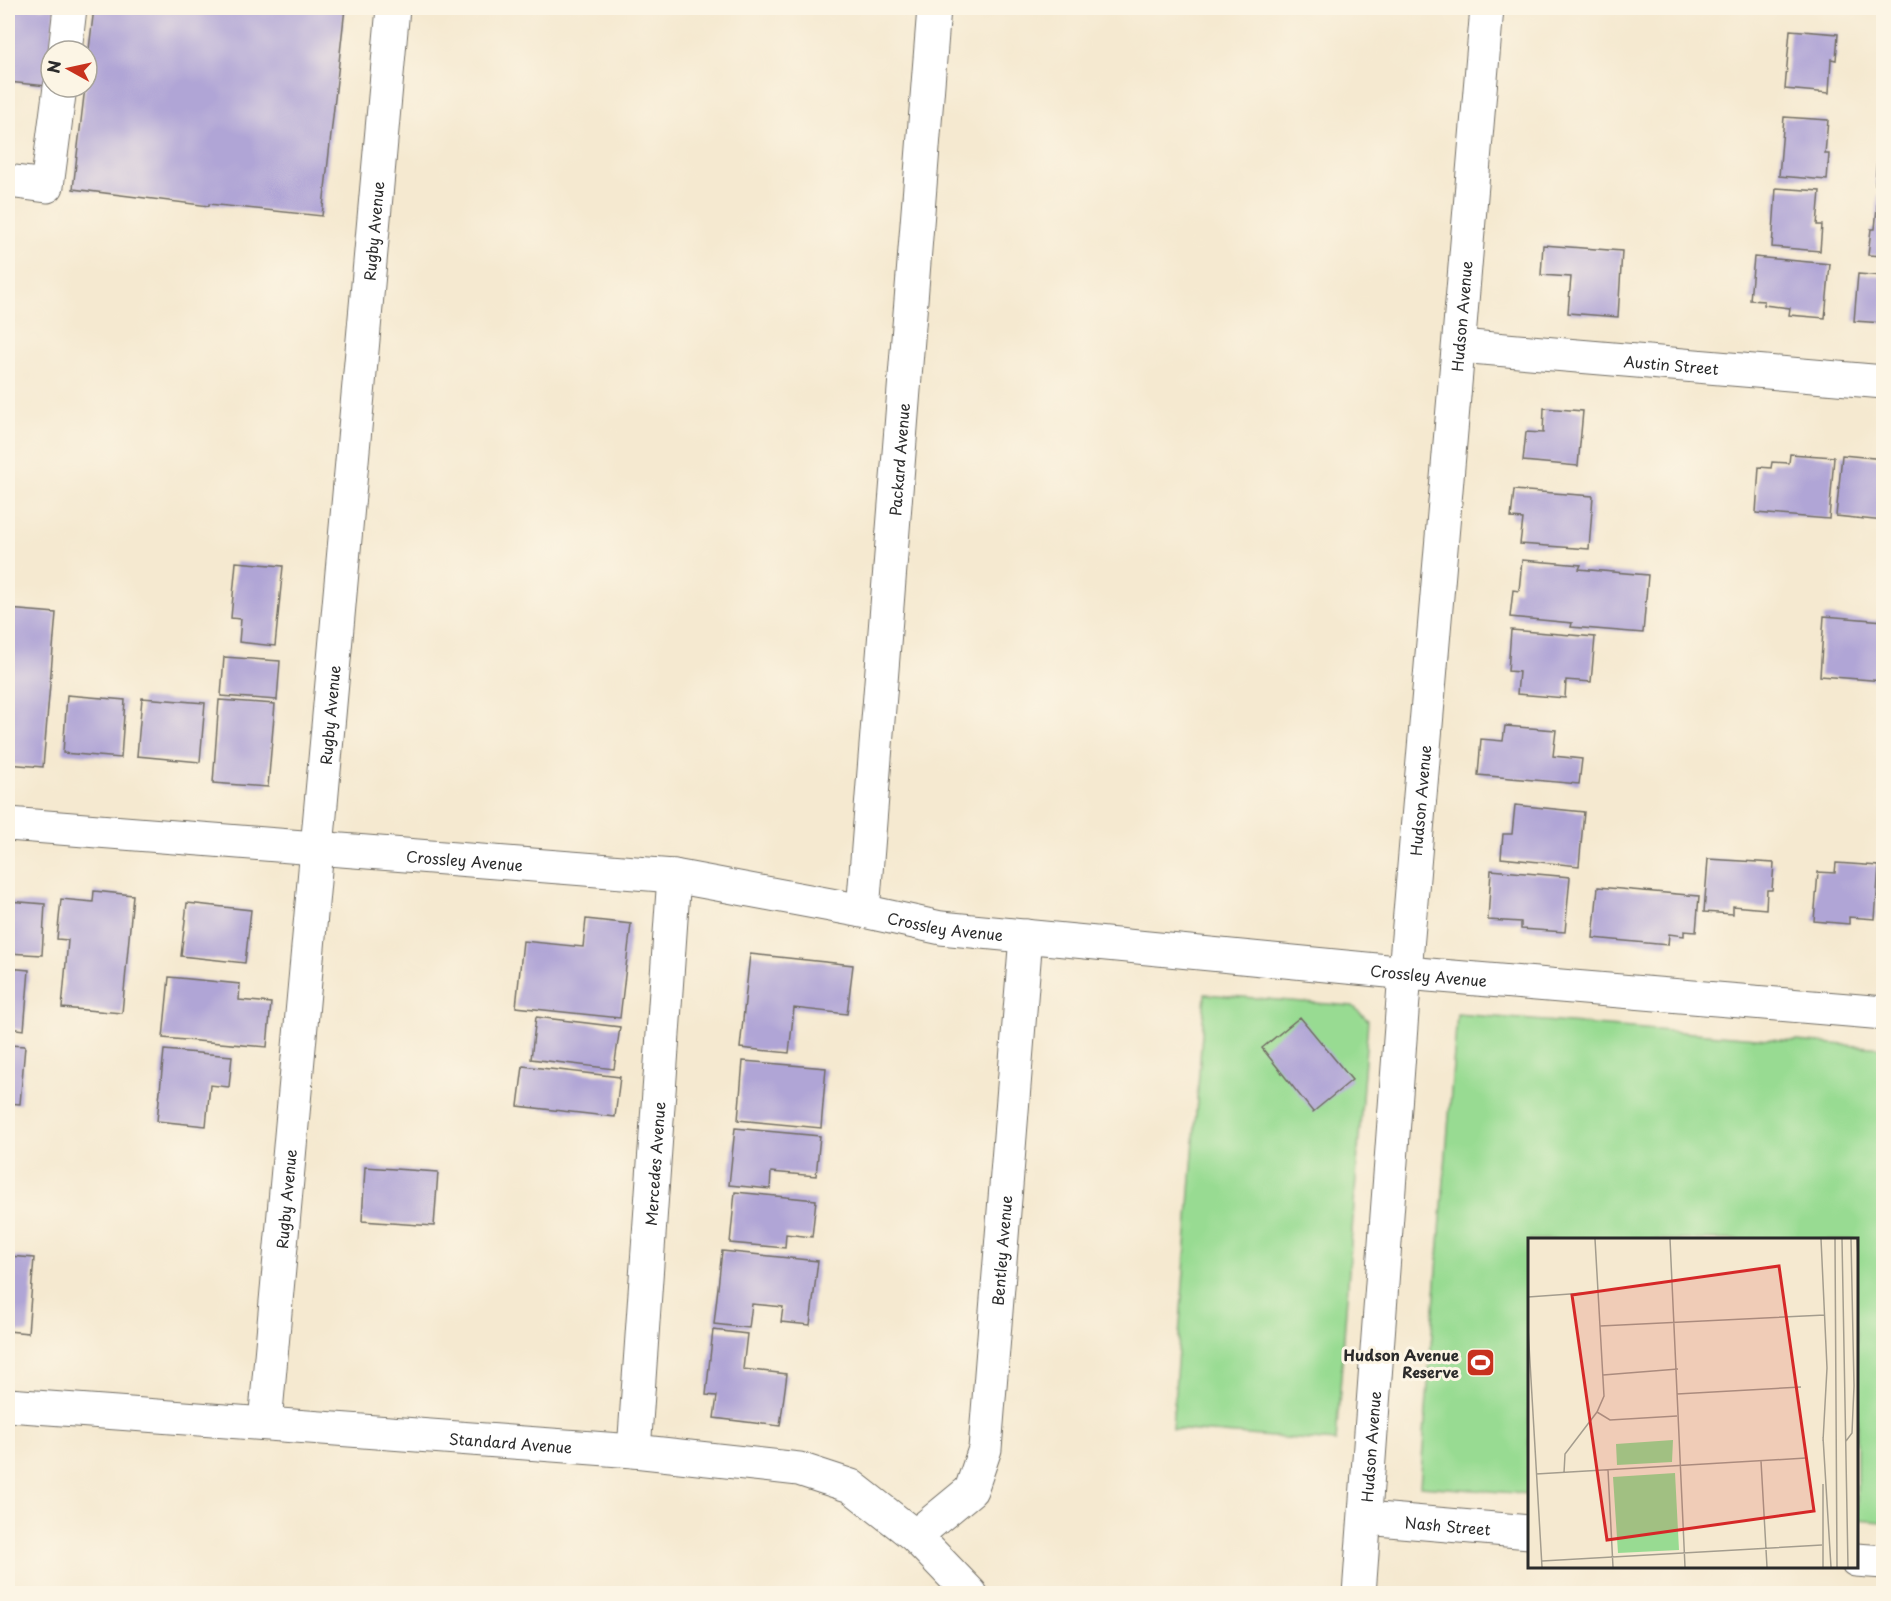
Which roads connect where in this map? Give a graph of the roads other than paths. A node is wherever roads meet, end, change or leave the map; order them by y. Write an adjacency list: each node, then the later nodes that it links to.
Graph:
1 (70, 8): 5 (street)
2 (393, 8): 11 (street, Rugby Avenue)
3 (934, 8): 13 (street, Packard Avenue)
4 (1487, 8): 8 (street, Hudson Avenue)
5 (66, 39)
6 (58, 99): 7 (street)
7 (8, 181)
8 (1459, 345): 9 (street, Austin Street); 15 (street, Hudson Avenue)
9 (1884, 382)
10 (8, 824): 11 (street, Crossley Avenue)
11 (318, 849): 12 (street, Crossley Avenue); 18 (street, Rugby Avenue)
12 (674, 876): 13 (street, Crossley Avenue); 19 (street, Mercedes Avenue)
13 (862, 911): 14 (street, Crossley Avenue)
14 (1026, 936): 15 (street, Crossley Avenue); 22 (street, Bentley Avenue)
15 (1405, 972): 16 (street, Crossley Avenue); 20 (street, Hudson Avenue)
16 (1884, 1013)
17 (8, 1405): 18 (street, Standard Avenue)
18 (265, 1423): 19 (street, Standard Avenue)
19 (634, 1451): 22 (street, Standard Avenue)
20 (1366, 1518): 21 (street, Nash Street); 26 (street, Hudson Avenue)
21 (1528, 1532)
22 (915, 1536): 25 (street, Standard Avenue)
23 (1858, 1560): 24 (street)
24 (1884, 1562)
25 (971, 1593)
26 (1359, 1593)

